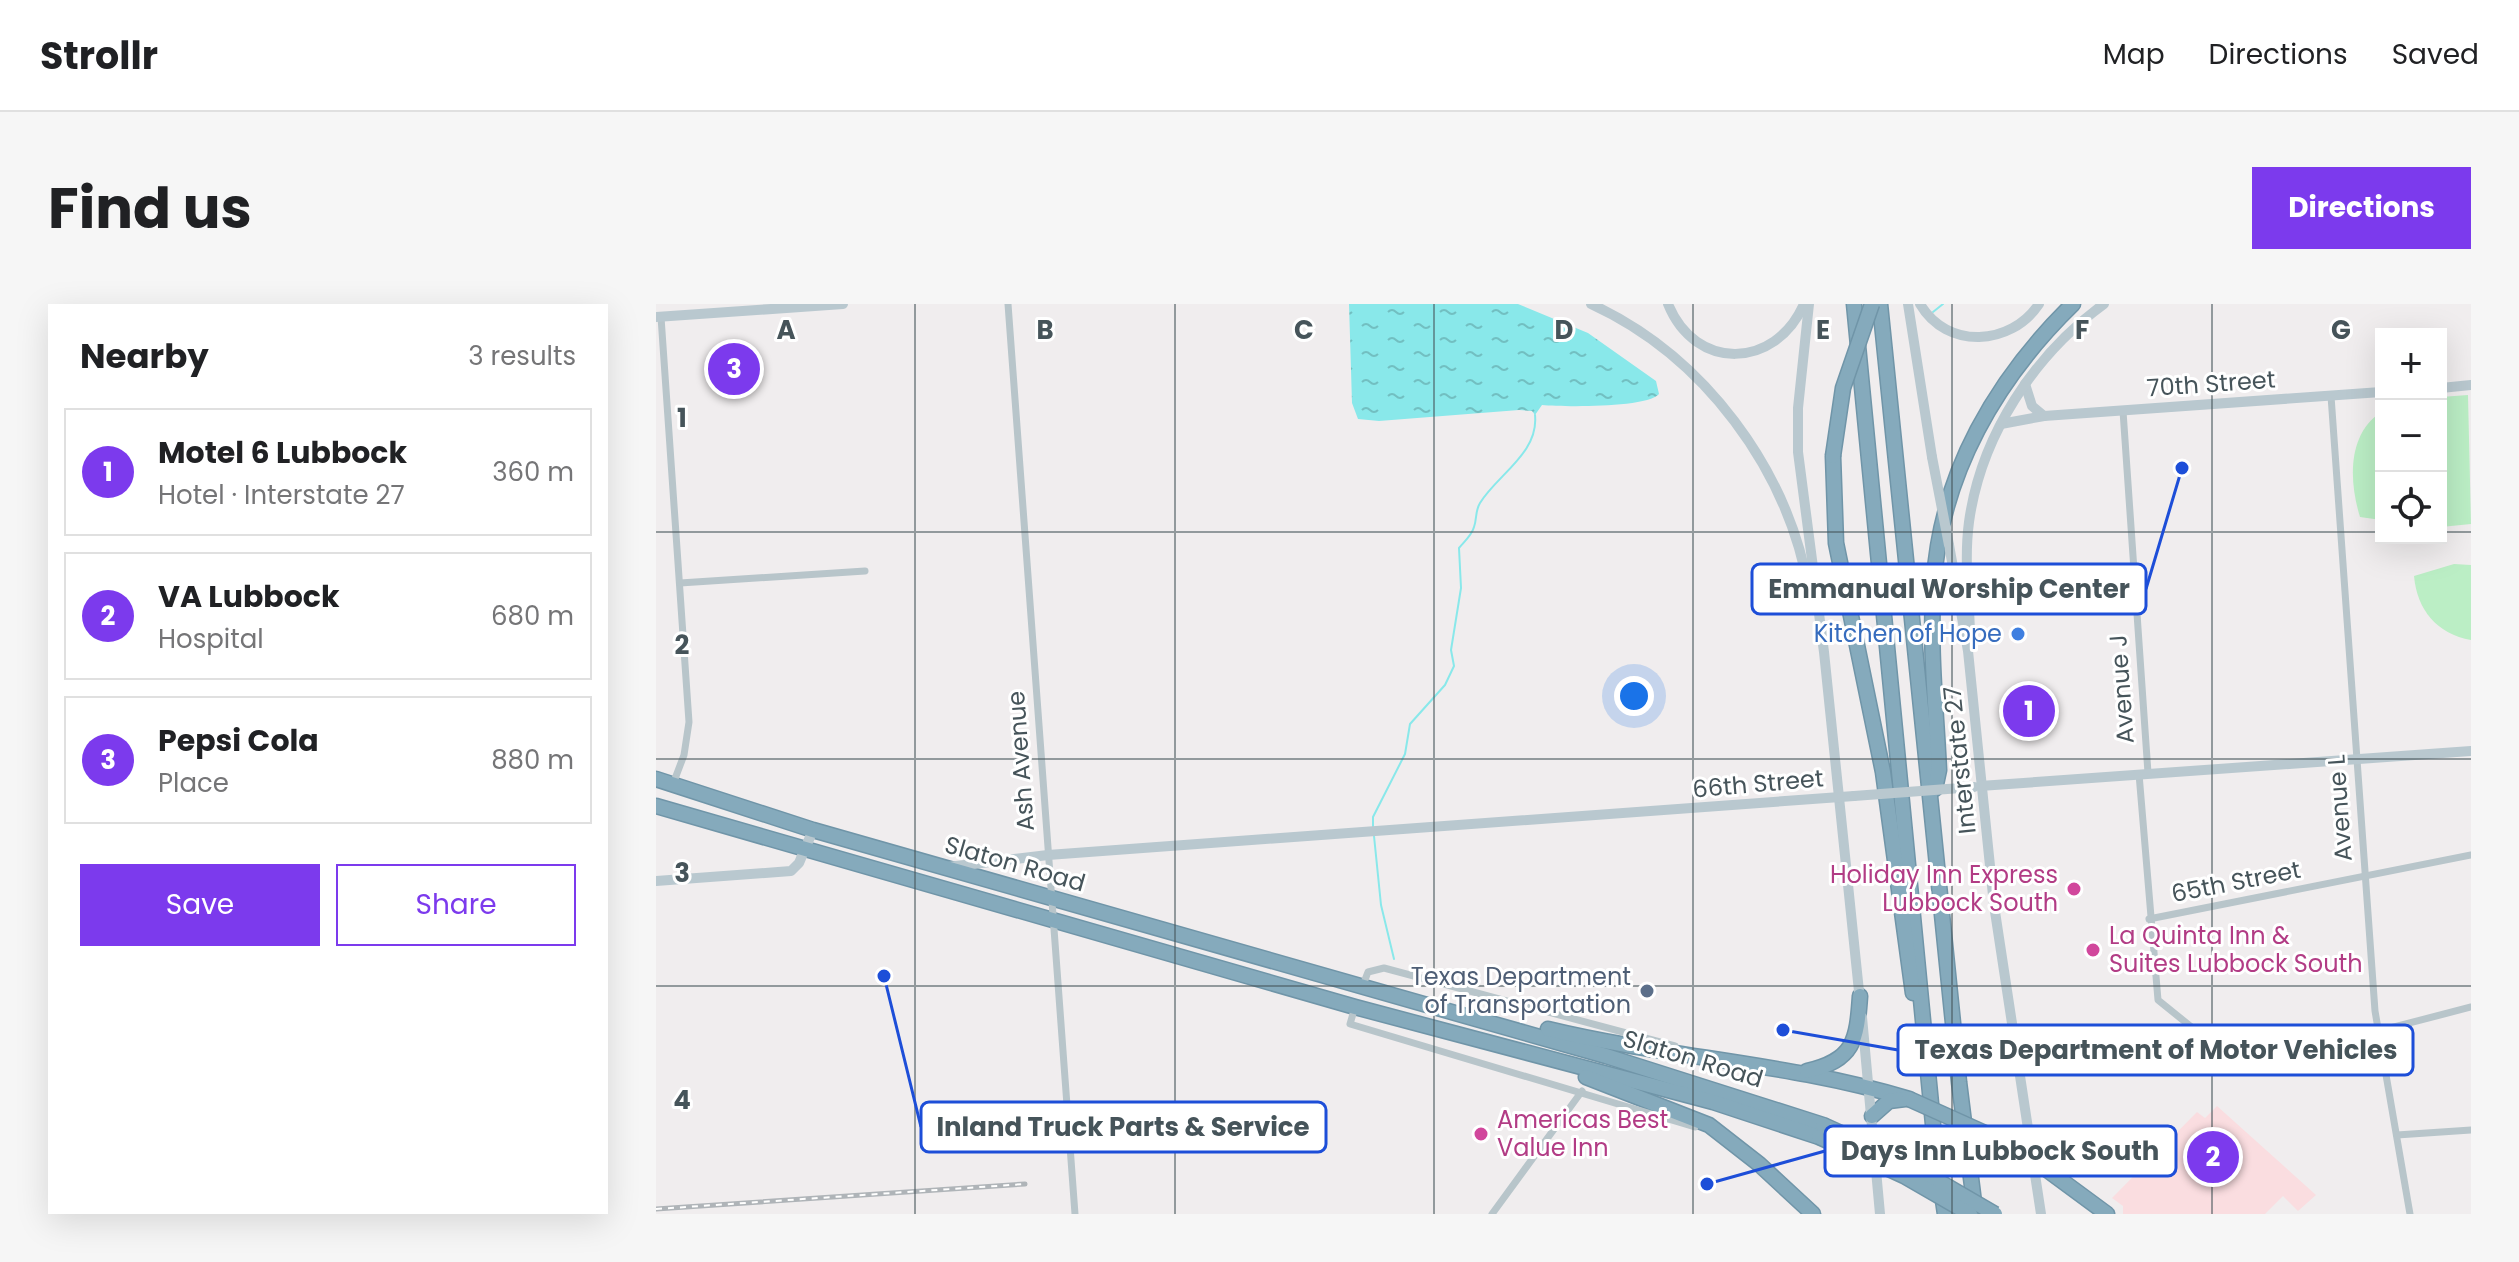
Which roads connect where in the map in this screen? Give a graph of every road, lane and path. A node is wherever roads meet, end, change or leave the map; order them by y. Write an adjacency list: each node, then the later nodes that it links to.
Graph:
1 (843, 304): 14 (main road)
2 (1008, 304): 38 (street, Ash Avenue)
3 (1591, 304): 26 (main road)
4 (1668, 304): 5 (main road)
5 (1807, 304): 26 (main road)
6 (1854, 304): 63 (highway)
7 (1872, 304): 63 (highway, bridge)
8 (1880, 304): 35 (highway)
9 (1908, 304): 25 (main road, Interstate 27, bridge)
10 (1920, 304): 11 (main road)
11 (2039, 304)
12 (2073, 304): 35 (highway)
13 (2104, 304): 15 (main road)
14 (658, 317): 24 (street)
15 (2025, 384): 21 (main road); 22 (main road)
16 (2471, 385): 17 (main road)
17 (2447, 387)
18 (2375, 392): 19 (main road, 70th Street)
19 (2331, 396): 20 (main road, 70th Street); 28 (street, Avenue L)
20 (2123, 411): 21 (main road, 70th Street); 29 (street, Avenue J)
21 (2044, 416): 22 (main road, 70th Street)
22 (2001, 424): 25 (main road)
23 (865, 571): 24 (street)
24 (680, 583): 31 (street)
25 (1970, 666): 32 (main road, Interstate 27)
26 (1831, 720): 33 (main road)
27 (2471, 751): 28 (main road, 66th Street)
28 (2356, 759): 29 (main road, 66th Street); 41 (street, Avenue L)
29 (2143, 774): 32 (main road, 66th Street); 45 (street, Avenue J)
30 (656, 779): 31 (highway, Slaton Road)
31 (673, 784): 36 (highway, Slaton Road)
32 (1978, 786): 33 (main road, 66th Street, bridge); 64 (main road, Interstate 27)
33 (1840, 797): 38 (main road, 66th Street); 47 (main road)
34 (656, 806): 37 (highway, Slaton Road)
35 (1932, 809): 70 (highway)
36 (813, 830): 37 (main road); 40 (highway, Slaton Road)
37 (806, 850): 42 (main road); 44 (highway, Slaton Road)
38 (1048, 855): 40 (main road, 66th Street); 43 (street, Ash Avenue)
39 (2471, 855): 41 (street, 65th Street)
40 (946, 867): 43 (highway, Slaton Road)
41 (2365, 876): 45 (street, 65th Street); 51 (street, Avenue L)
42 (656, 881)
43 (1051, 897): 44 (street, Ash Avenue); 46 (highway, Slaton Road)
44 (1053, 919): 48 (highway, Slaton Road); 65 (street, Ash Avenue)
45 (2149, 919): 51 (street, Avenue J)
46 (1363, 985): 48 (highway); 49 (highway, Slaton Road); 53 (street, Slaton Road)
47 (1860, 996): 54 (highway); 55 (main road)
48 (1355, 1007): 52 (highway, Slaton Road); 56 (street)
49 (1442, 1007): 53 (highway); 60 (highway, Slaton Road)
50 (2471, 1007): 51 (street)
51 (2379, 1028): 61 (street, Avenue L)
52 (1522, 1052): 60 (highway, Slaton Road); 62 (highway)
53 (1748, 1062): 54 (highway)
54 (1802, 1072): 55 (highway)
55 (1869, 1087): 57 (highway); 58 (main road)
56 (1582, 1091): 62 (street); 66 (street)
57 (1909, 1099): 58 (highway); 64 (highway, bridge)
58 (1872, 1116): 68 (main road)
59 (2471, 1130): 61 (street)
60 (1821, 1131): 70 (highway, Slaton Road, bridge); 71 (highway, Slaton Road, bridge)
61 (2397, 1135): 74 (street, Avenue L)
62 (1727, 1139): 67 (highway)
63 (1935, 1145): 69 (highway)
64 (2033, 1158): 72 (main road, Interstate 27); 73 (highway)
65 (1075, 1214)
66 (1492, 1214)
67 (1813, 1214)
68 (1880, 1214)
69 (1945, 1214)
70 (1973, 1214)
71 (1995, 1214)
72 (2041, 1214)
73 (2107, 1214)
74 (2410, 1214)

